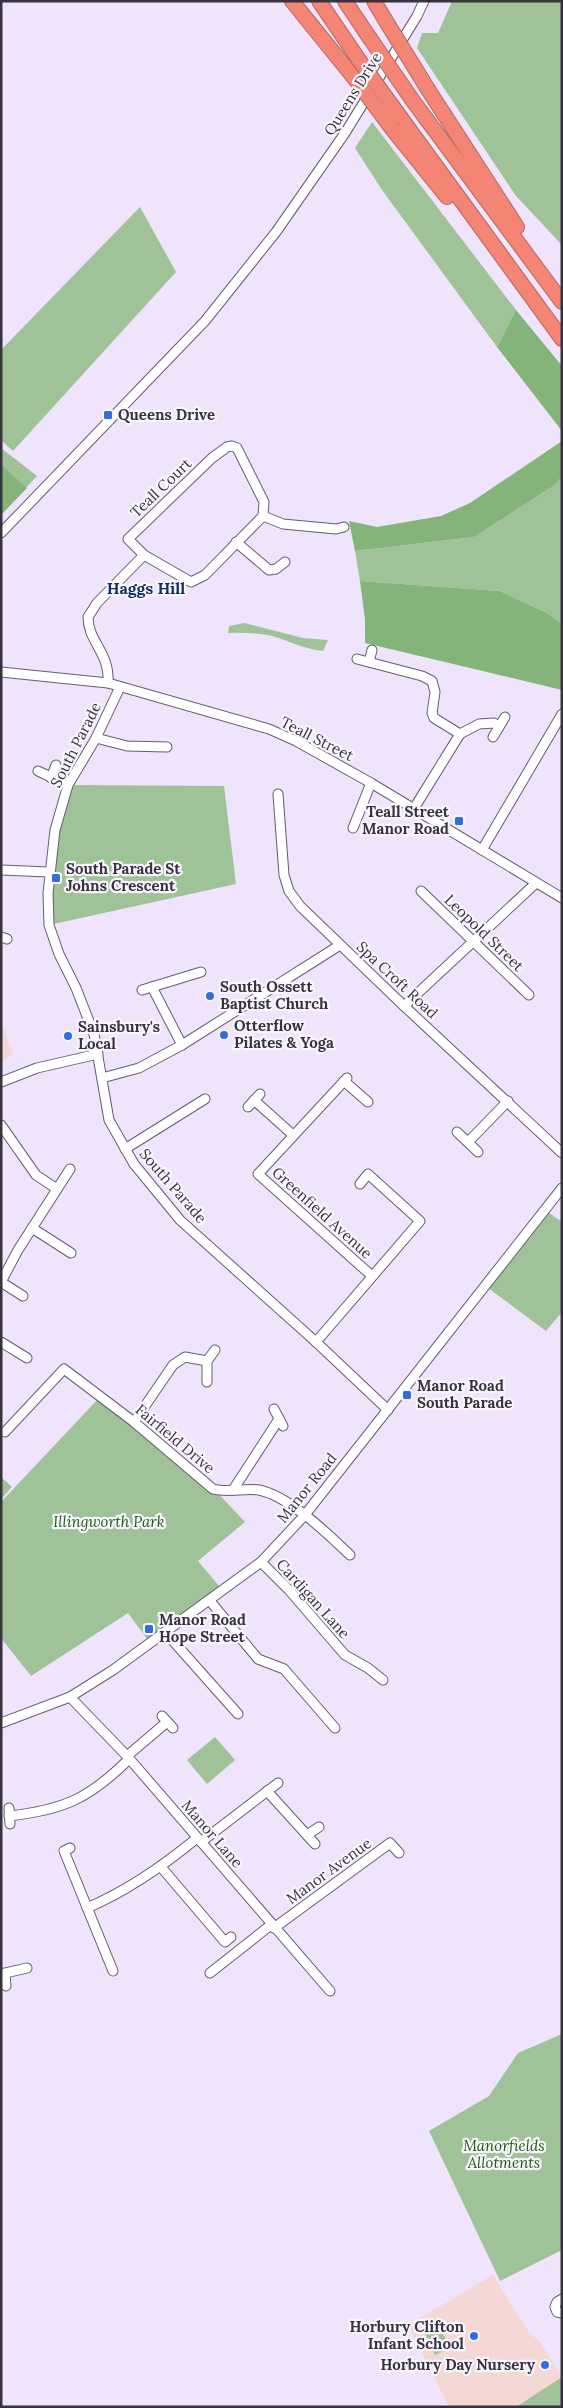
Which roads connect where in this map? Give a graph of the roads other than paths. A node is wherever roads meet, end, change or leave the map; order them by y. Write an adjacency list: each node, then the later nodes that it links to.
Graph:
1 (292, 1): 6 (highway, bridge)
2 (319, 1): 6 (highway, bridge)
3 (345, 1): 7 (highway, bridge)
4 (374, 1): 7 (highway, bridge)
5 (424, 1): 11 (street, Queens Drive)
6 (397, 124): 8 (highway)
7 (562, 301)
8 (562, 339)
9 (263, 516): 10 (street); 12 (street, Teall Court); 13 (street, Teall Court)
10 (344, 528)
11 (1, 533)
12 (236, 542): 13 (street, Teall Court); 14 (street)
13 (144, 555): 19 (street)
14 (284, 562)
15 (372, 650): 17 (street)
16 (357, 659): 17 (street)
17 (369, 662): 24 (street)
18 (1, 672): 19 (street, Teall Street)
19 (108, 683): 20 (street, Teall Street)
20 (120, 687): 26 (street, South Parade); 31 (street, Teall Street)
21 (562, 714): 36 (street)
22 (505, 717): 23 (street)
23 (499, 727): 24 (street); 25 (street)
24 (460, 734): 34 (street)
25 (493, 737)
26 (96, 738): 27 (street); 32 (street, South Parade)
27 (167, 747)
28 (56, 764): 30 (street)
29 (38, 771): 30 (street)
30 (51, 778): 32 (street)
31 (371, 783): 34 (street, Teall Street); 35 (street)
32 (68, 785): 38 (street, South Parade)
33 (278, 794): 43 (street, Spa Croft Road)
34 (413, 810): 36 (street, Teall Street)
35 (347, 815)
36 (482, 850): 39 (street, Teall Street)
37 (1, 870): 38 (street)
38 (49, 872): 50 (street, South Parade)
39 (536, 883): 41 (street, Teall Street); 42 (street)
40 (421, 891): 42 (street, Leopold Street)
41 (562, 898)
42 (474, 941): 47 (street, Leopold Street); 48 (street)
43 (340, 945): 48 (street, Spa Croft Road); 49 (street)
44 (201, 972): 45 (street)
45 (152, 987): 46 (street); 49 (street)
46 (142, 990)
47 (529, 995)
48 (404, 1006): 55 (street, Spa Croft Road)
49 (182, 1046): 51 (street)
50 (98, 1054): 51 (street, South Parade); 52 (street)
51 (102, 1078): 61 (street, South Parade)
52 (1, 1082)
53 (205, 1099): 61 (street)
54 (254, 1100): 59 (street)
55 (508, 1101): 60 (street); 63 (street, Spa Croft Road)
56 (368, 1102): 59 (street, Greenfield Avenue)
57 (1, 1125): 67 (street)
58 (457, 1132): 60 (street)
59 (293, 1135): 70 (street, Greenfield Avenue)
60 (468, 1142): 62 (street)
61 (125, 1149): 73 (street, South Parade)
62 (478, 1152)
63 (562, 1153)
64 (70, 1169): 67 (street)
65 (360, 1184): 70 (street)
66 (562, 1188): 79 (street, Manor Road)
67 (57, 1189): 68 (street)
68 (32, 1228): 69 (street); 71 (street)
69 (71, 1253)
70 (372, 1276): 73 (street)
71 (23, 1296)
72 (1, 1342): 75 (street)
73 (316, 1342): 79 (street, South Parade)
74 (215, 1350): 76 (street)
75 (27, 1358)
76 (207, 1361): 77 (street); 80 (street)
77 (207, 1382)
78 (274, 1408): 82 (street)
79 (388, 1410): 83 (street, Manor Road)
80 (134, 1422): 81 (street, Fairfield Drive); 82 (street, Fairfield Drive)
81 (5, 1432)
82 (233, 1490): 83 (street, Fairfield Drive)
83 (304, 1516): 84 (street, Fairfield Drive); 85 (street, Manor Road)
84 (350, 1555)
85 (261, 1562): 86 (street, Manor Road); 88 (street, Cardigan Lane)
86 (210, 1601): 87 (street, Manor Road); 93 (street)
87 (165, 1632): 89 (street, Manor Road); 90 (street)
88 (383, 1680)
89 (70, 1697): 92 (street, Manor Road); 94 (street, Manor Lane)
90 (238, 1714)
91 (168, 1722): 94 (street)
92 (1, 1723)
93 (335, 1728)
94 (128, 1757): 97 (street); 100 (street, Manor Lane)
95 (278, 1783): 96 (street)
96 (268, 1791): 99 (street); 100 (street)
97 (9, 1816)
98 (319, 1827): 99 (street)
99 (307, 1835): 101 (street)
100 (199, 1840): 104 (street); 106 (street, Manor Lane)
101 (315, 1844)
102 (70, 1848): 105 (street)
103 (399, 1853): 106 (street, Manor Avenue)
104 (161, 1867): 105 (street); 107 (street)
105 (87, 1908): 109 (street)
106 (273, 1926): 110 (street); 113 (street, Manor Lane)
107 (232, 1937)
108 (27, 1968): 111 (street)
109 (113, 1971)
110 (210, 1973)
111 (3, 1974): 112 (street)
112 (6, 1986)
113 (330, 1991)
114 (562, 2299): 115 (street)
115 (562, 2313)

